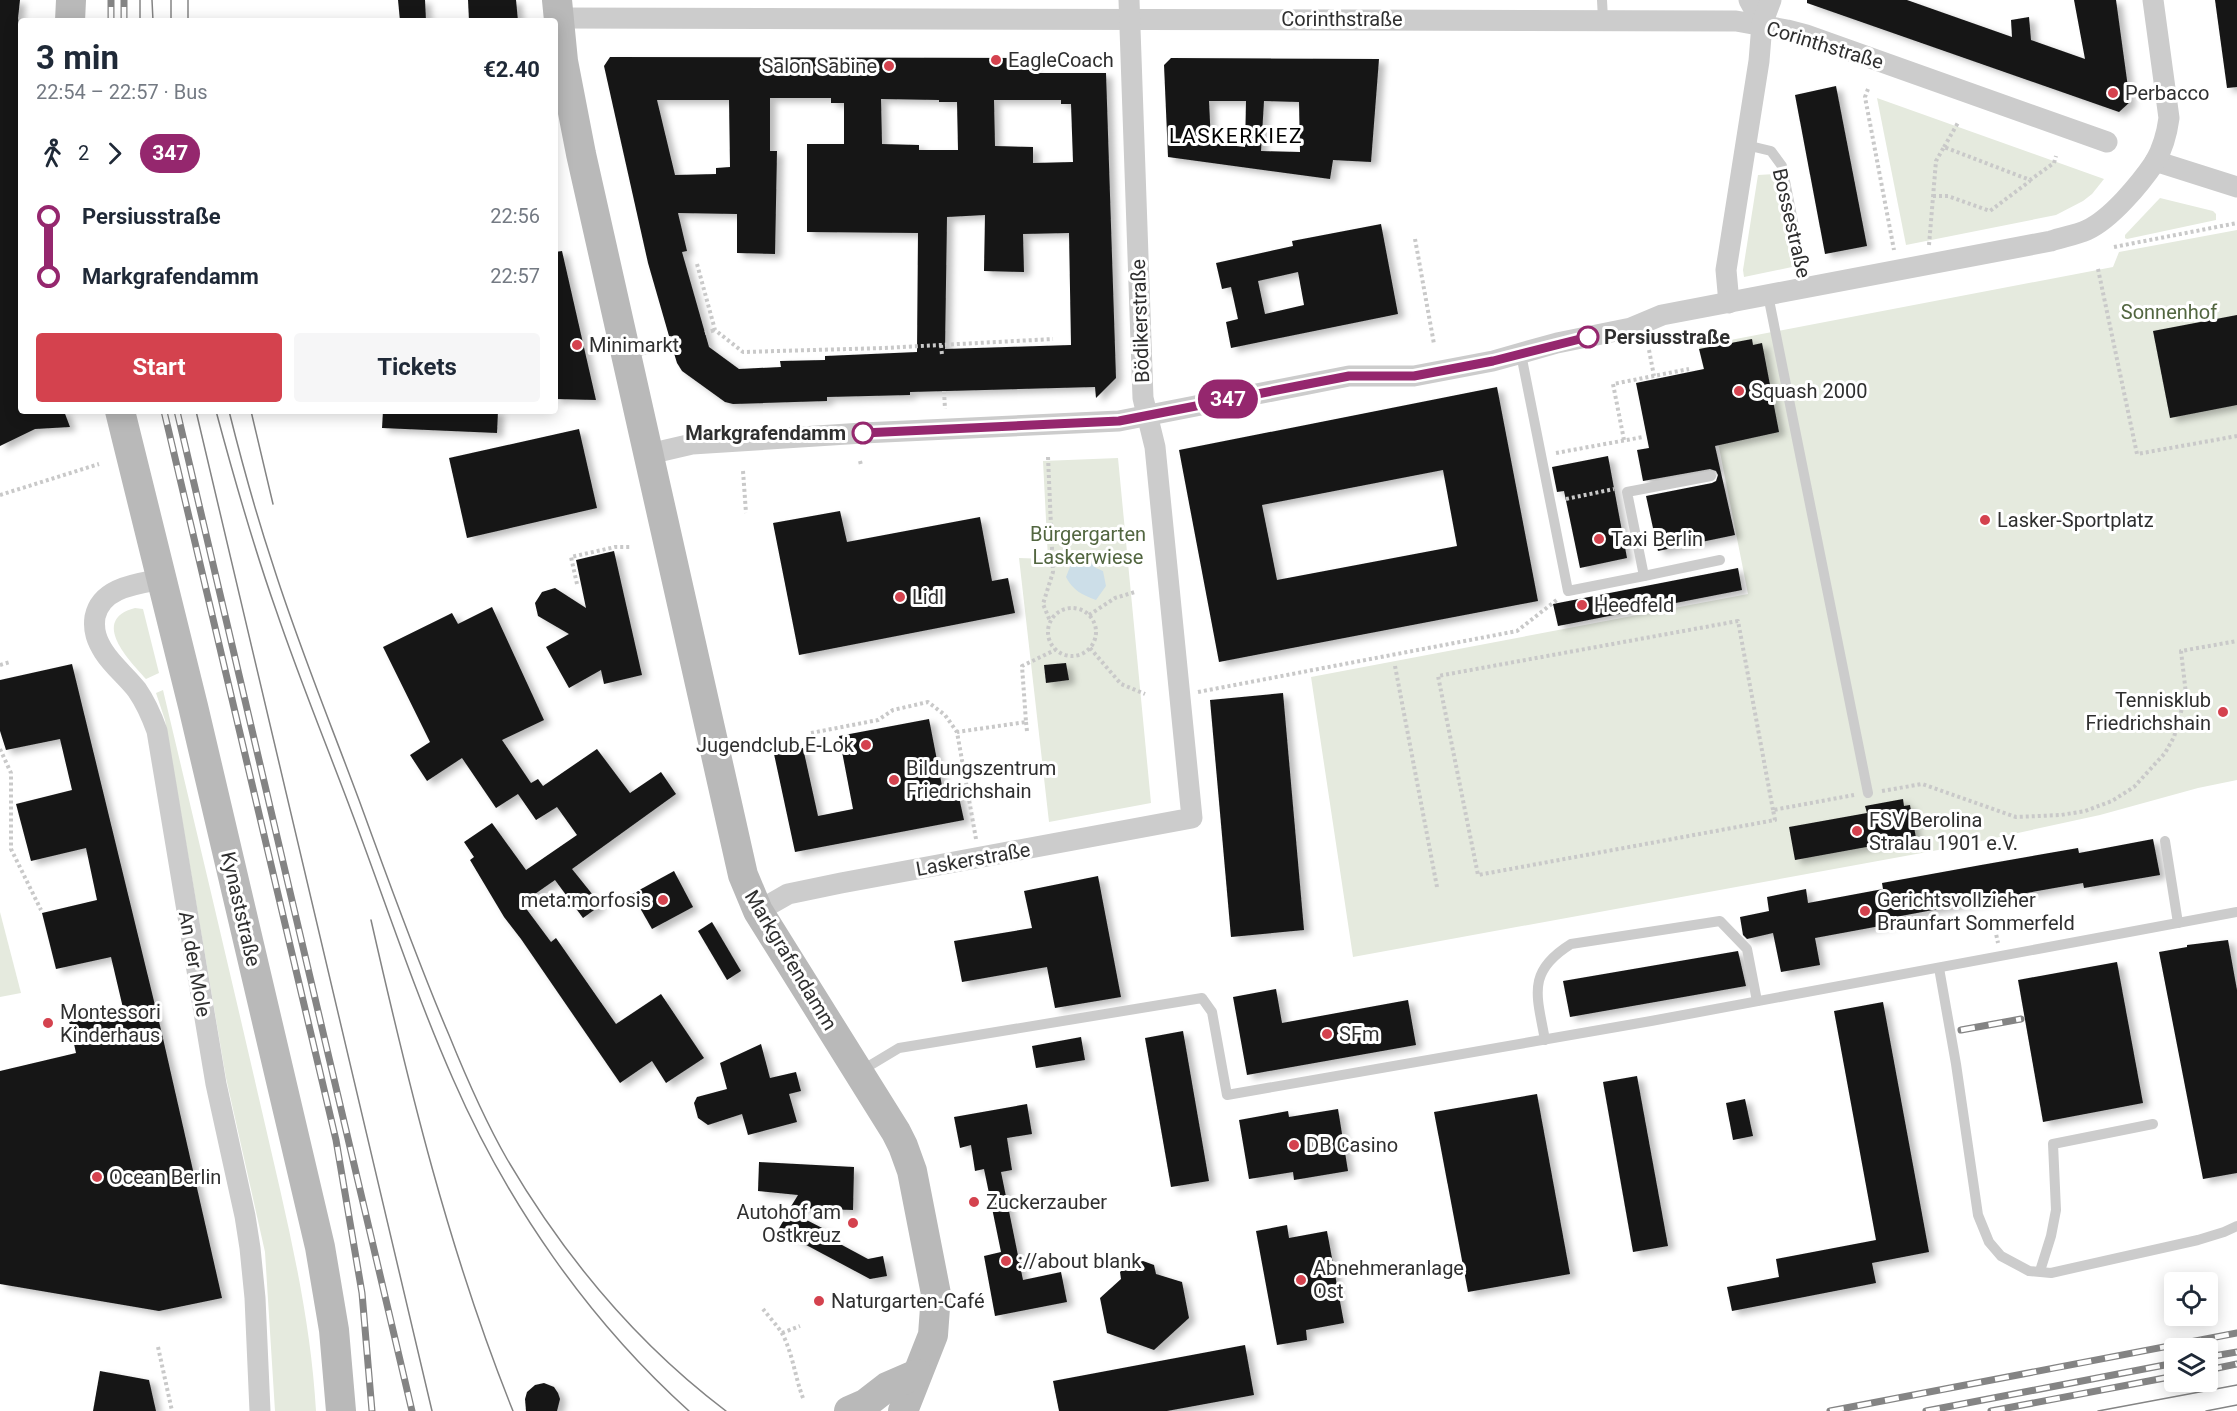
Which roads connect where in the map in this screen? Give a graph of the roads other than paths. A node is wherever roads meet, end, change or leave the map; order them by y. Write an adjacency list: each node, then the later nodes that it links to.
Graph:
1 (70, 0): 8 (main road)
2 (1749, 0): 9 (street)
3 (1771, 0): 9 (street, Bossestraße)
4 (2153, 0): 12 (street)
5 (558, 9): 6 (street, Corinthstraße); 19 (main road, Markgrafendamm)
6 (1129, 9): 7 (street, Corinthstraße); 21 (street, Bödikerstraße)
7 (1603, 10): 9 (street, Corinthstraße)
8 (70, 18)
9 (1762, 24): 10 (street, Corinthstraße); 11 (street, Bossestraße)
10 (2107, 142)
11 (1746, 145): 14 (lane, Bossestraße); 16 (street, Bossestraße)
12 (2155, 161): 13 (street); 14 (street)
13 (2237, 187)
14 (1806, 287): 15 (street)
15 (1768, 295): 16 (street); 27 (lane)
16 (1729, 303): 18 (street)
17 (671, 343): 19 (lane)
18 (1521, 354): 21 (street); 25 (lane)
19 (625, 355): 22 (main road, Markgrafendamm)
20 (121, 414): 26 (main road, Kynaststraße)
21 (1147, 416): 22 (street); 28 (street, Bödikerstraße)
22 (649, 454): 30 (main road, Markgrafendamm)
23 (1711, 476): 25 (lane)
24 (1720, 560): 25 (lane)
25 (1644, 576)
26 (162, 579): 41 (street, An der Mole); 42 (main road, Kynaststraße)
27 (1868, 793)
28 (1192, 818): 30 (street, Laskerstraße)
29 (2165, 841): 32 (lane)
30 (758, 911): 36 (main road, Markgrafendamm)
31 (2237, 912): 32 (lane)
32 (2178, 922): 33 (lane)
33 (1939, 968): 34 (lane); 39 (lane)
34 (1757, 1001): 35 (lane); 35 (lane)
35 (1545, 1040): 36 (lane)
36 (858, 1072): 40 (main road, Markgrafendamm)
37 (2153, 1124): 39 (lane)
38 (2237, 1226): 39 (lane)
39 (2040, 1271)
40 (917, 1374): 43 (main road); 44 (main road, Markgrafendamm)
41 (260, 1411)
42 (341, 1411)
43 (849, 1411)
44 (903, 1411)

